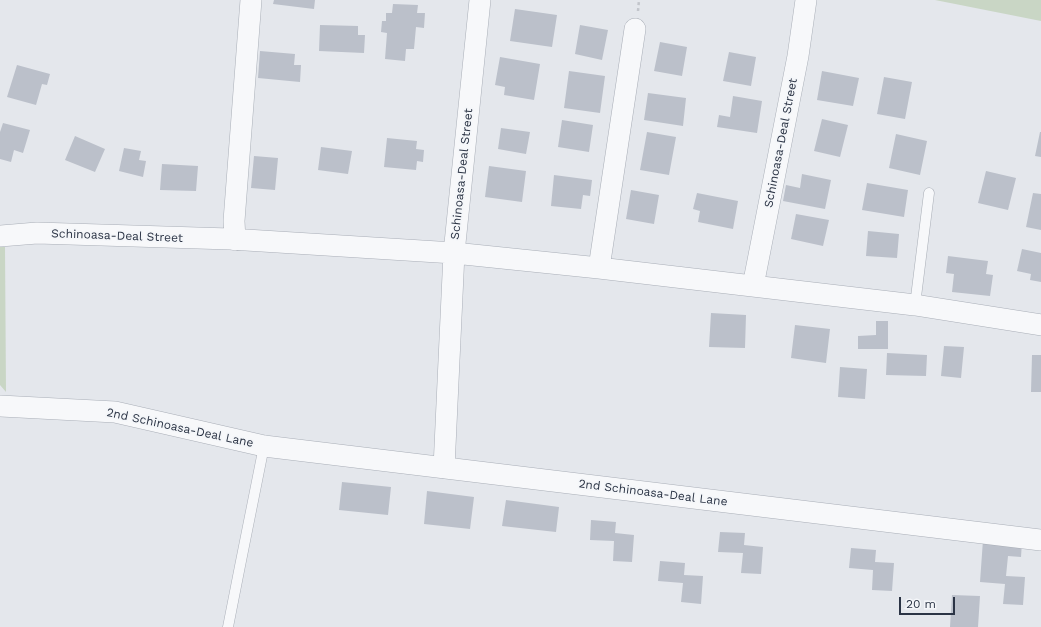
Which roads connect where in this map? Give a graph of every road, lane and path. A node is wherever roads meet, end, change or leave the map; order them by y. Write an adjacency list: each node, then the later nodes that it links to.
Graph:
1 (252, 0): 7 (street)
2 (480, 0): 8 (street, Schinoasa-Deal Street)
3 (806, 0): 10 (street, Schinoasa-Deal Street)
4 (635, 29): 9 (street)
5 (929, 193): 11 (lane)
6 (0, 236): 7 (street, Schinoasa-Deal Street)
7 (235, 240): 8 (street, Schinoasa-Deal Street)
8 (454, 253): 9 (street, Schinoasa-Deal Street); 15 (street, Schinoasa-Deal Street)
9 (599, 268): 10 (street, Schinoasa-Deal Street)
10 (753, 286): 11 (street, Schinoasa-Deal Street)
11 (915, 305): 12 (street, Schinoasa-Deal Street)
12 (1041, 325)
13 (0, 406): 14 (street, 2nd Schinoasa-Deal Lane)
14 (264, 446): 15 (street, 2nd Schinoasa-Deal Lane); 17 (lane, 2nd Schinoasa-Deal Lane)
15 (444, 468): 16 (street, 2nd Schinoasa-Deal Lane)
16 (1041, 540)
17 (228, 627)

